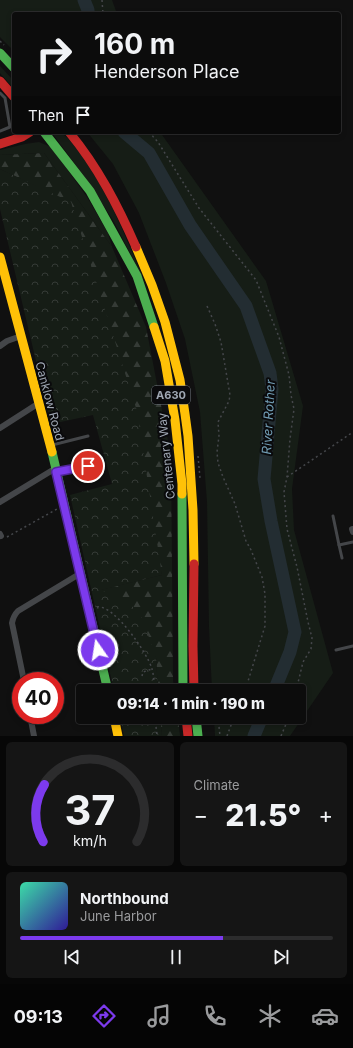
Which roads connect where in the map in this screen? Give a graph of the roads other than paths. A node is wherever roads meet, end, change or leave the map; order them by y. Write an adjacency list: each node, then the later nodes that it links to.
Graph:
1 (0, 53): 2 (main road)
2 (12, 66)
3 (0, 82): 5 (main road)
4 (0, 93): 6 (lane)
5 (12, 95)
6 (0, 131)
7 (27, 134): 10 (main road)
8 (46, 134): 30 (main road, Centenary Way / A630)
9 (71, 134): 31 (main road, Centenary Way / A630)
10 (0, 144)
11 (0, 260): 12 (main road, Canklow Road)
12 (21, 336): 13 (street); 14 (main road, Canklow Road)
13 (0, 346)
14 (40, 403): 15 (street); 17 (main road, Canklow Road)
15 (0, 428)
16 (88, 436): 17 (lane)
17 (50, 445): 19 (main road, Canklow Road)
18 (85, 452): 19 (street)
19 (56, 470): 20 (street); 25 (main road, Canklow Road)
20 (0, 502)
21 (333, 516): 23 (lane)
22 (353, 542): 23 (lane)
23 (339, 545): 24 (lane)
24 (342, 558)
25 (80, 573): 28 (street); 29 (main road, Canklow Road)
26 (353, 646): 27 (lane)
27 (336, 650)
28 (22, 672)
29 (106, 684)
30 (183, 684)
31 (194, 684)
32 (32, 724): 36 (street)
33 (115, 724): 37 (main road)
34 (187, 724): 38 (main road)
35 (197, 724): 39 (main road)
36 (34, 736)
37 (118, 736)
38 (188, 736)
39 (198, 736)

